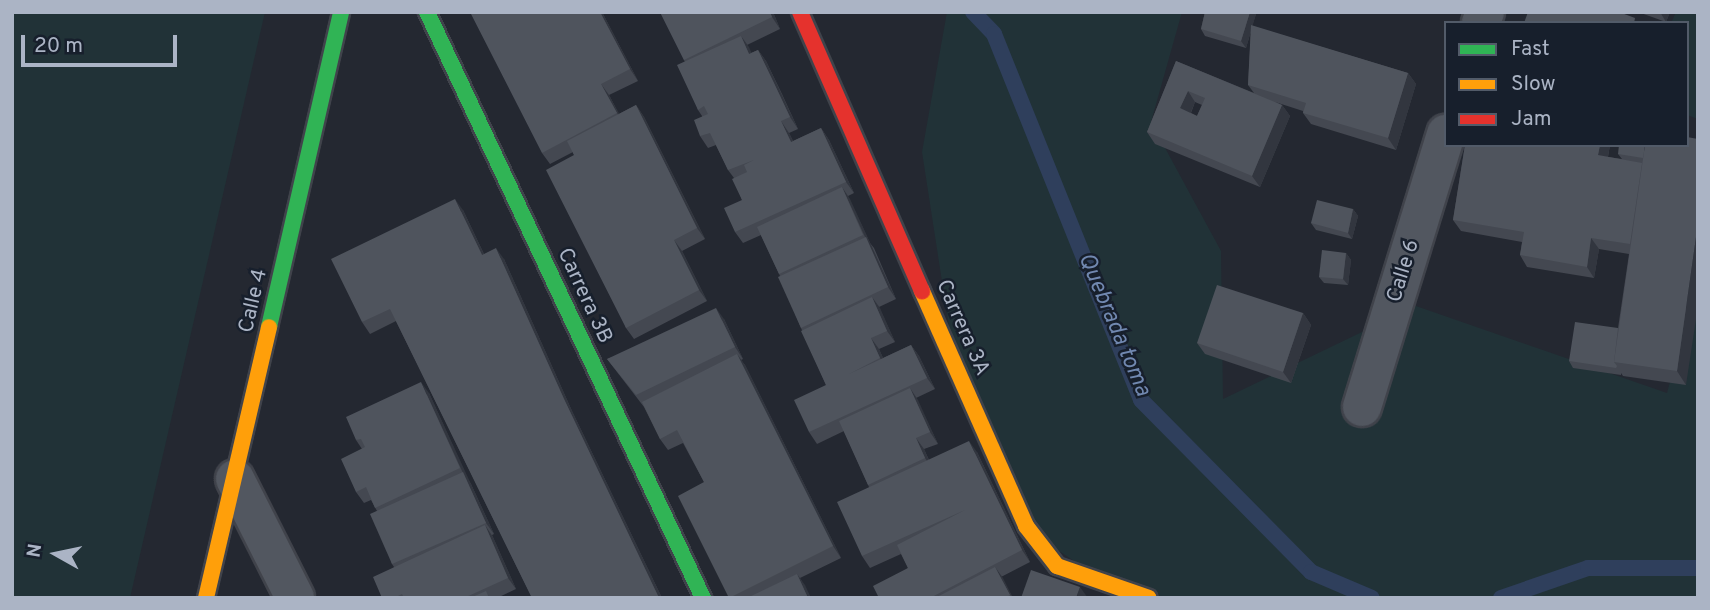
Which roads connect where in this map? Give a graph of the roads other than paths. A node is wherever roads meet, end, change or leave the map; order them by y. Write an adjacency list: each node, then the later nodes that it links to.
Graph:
1 (341, 12): 6 (street, Calle 4)
2 (427, 12): 9 (street, Carrera 3B)
3 (800, 12): 10 (street, Carrera 3A)
4 (1444, 140): 5 (street, Calle 6)
5 (1362, 407)
6 (235, 479): 7 (street, Calle 4); 8 (street)
7 (206, 598)
8 (295, 598)
9 (703, 598)
10 (1149, 598)

